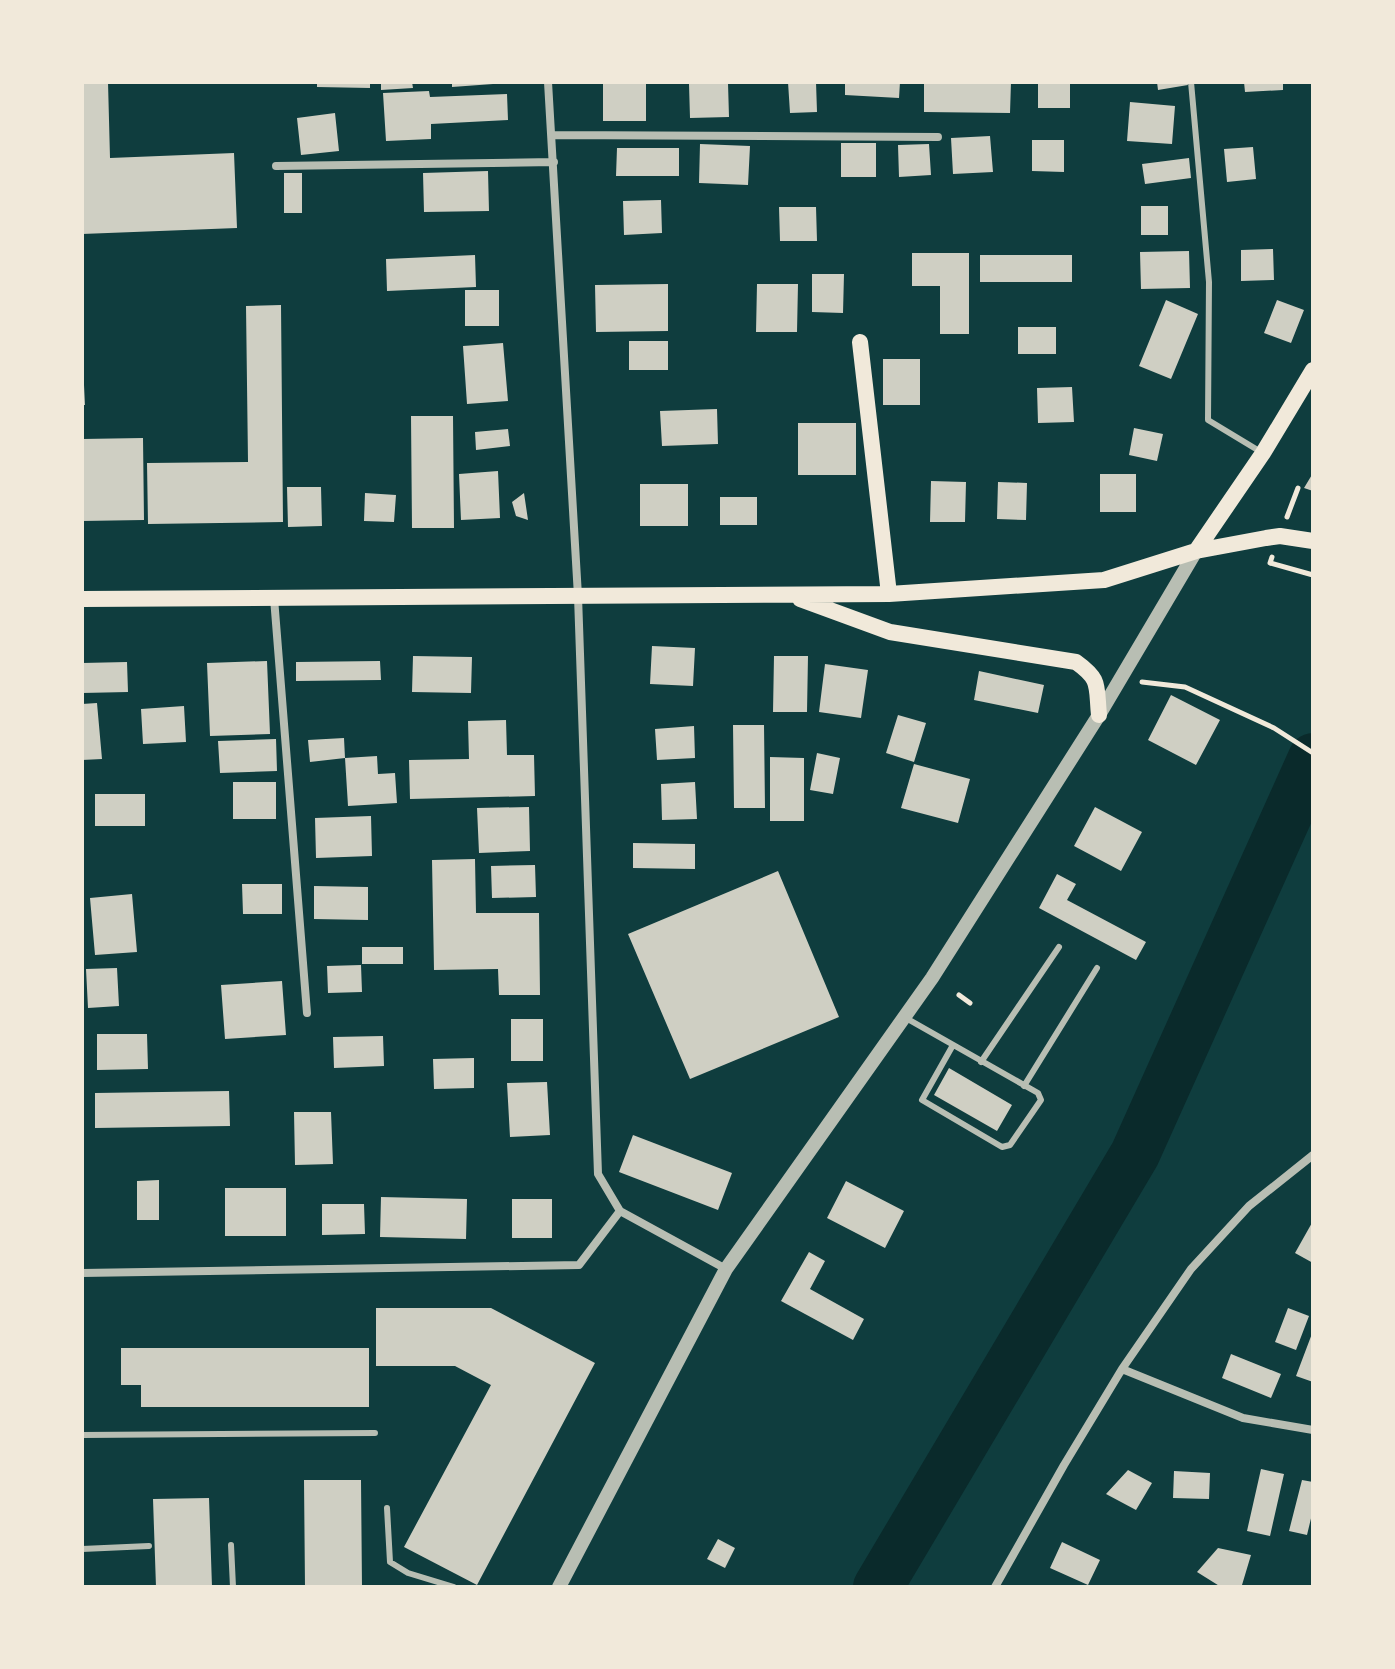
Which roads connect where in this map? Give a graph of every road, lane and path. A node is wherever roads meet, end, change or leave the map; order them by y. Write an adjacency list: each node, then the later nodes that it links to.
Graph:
1 (548, 82): 3 (street)
2 (1191, 82): 9 (lane)
3 (552, 135): 4 (street); 5 (street)
4 (938, 137)
5 (554, 162): 6 (street); 14 (street)
6 (276, 166)
7 (860, 342): 12 (main road)
8 (1313, 370): 9 (main road)
9 (1263, 453): 11 (main road)
10 (1313, 541): 11 (main road)
11 (1196, 551): 12 (main road); 17 (street)
12 (889, 594): 13 (main road)
13 (791, 595): 14 (main road); 18 (main road)
14 (578, 596): 15 (main road); 30 (street)
15 (274, 598): 16 (main road); 24 (street)
16 (82, 599)
17 (1121, 679): 18 (street); 19 (path)
18 (1099, 715): 25 (street)
19 (1313, 753)
20 (1059, 947): 27 (lane)
21 (1097, 968): 28 (lane)
22 (959, 995): 23 (path)
23 (970, 1003)
24 (307, 1013)
25 (903, 1017): 26 (lane); 31 (street)
26 (953, 1045): 27 (lane); 28 (lane)
27 (981, 1062): 28 (lane)
28 (1024, 1086)
29 (1313, 1155): 33 (street)
30 (620, 1211): 31 (street); 32 (street)
31 (726, 1269): 43 (street)
32 (82, 1273)
33 (1122, 1369): 34 (street); 44 (street)
34 (1313, 1430)
35 (375, 1433): 36 (lane)
36 (82, 1435)
37 (387, 1508): 42 (lane)
38 (231, 1545): 41 (lane)
39 (149, 1546): 40 (lane)
40 (82, 1549)
41 (233, 1587)
42 (454, 1587)
43 (559, 1587)
44 (995, 1587)

